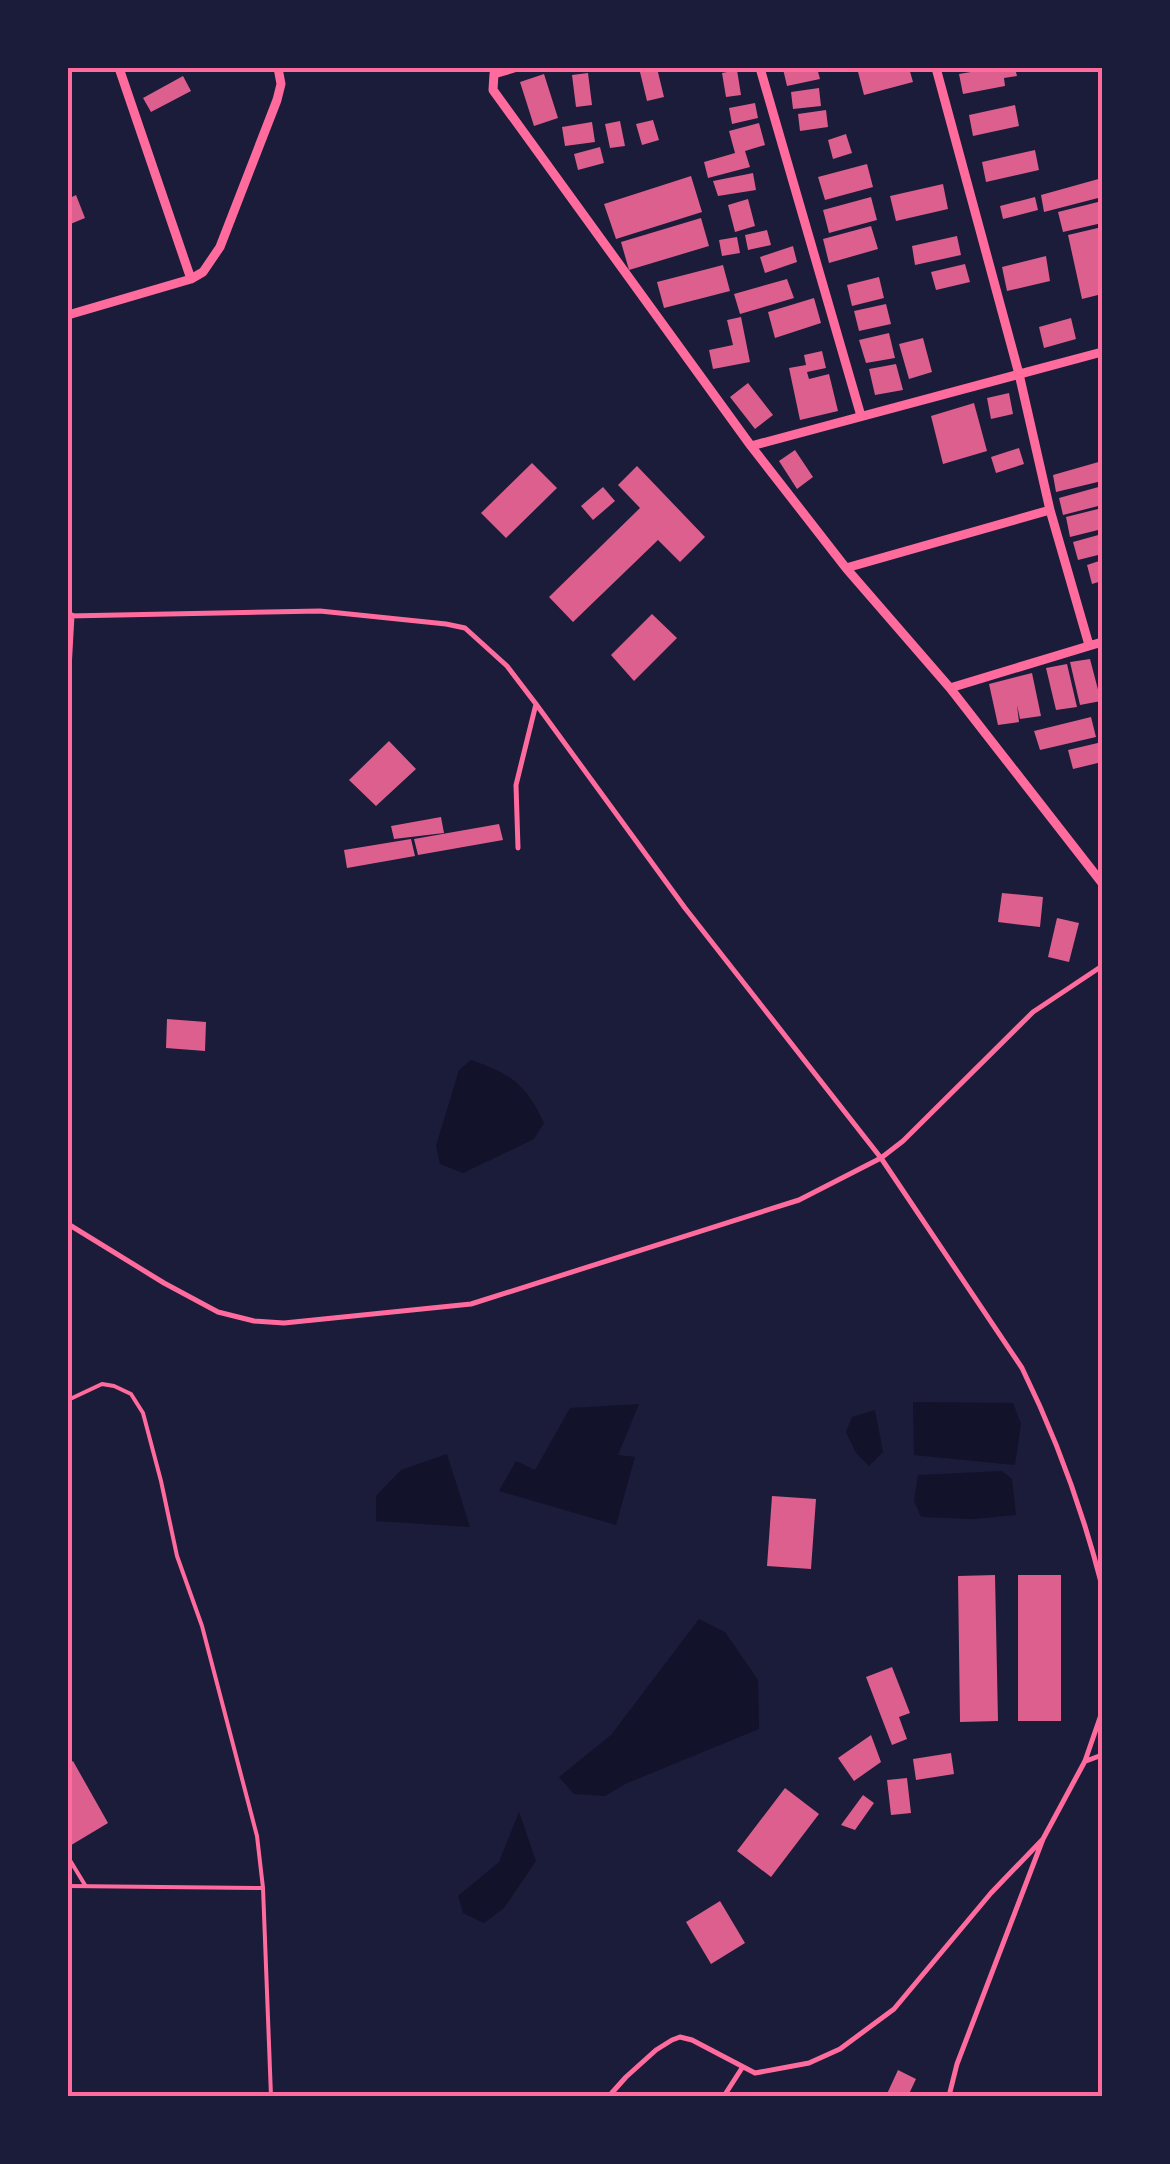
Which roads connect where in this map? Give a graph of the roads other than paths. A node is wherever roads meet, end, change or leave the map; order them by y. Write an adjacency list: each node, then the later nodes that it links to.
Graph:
1 (118, 68): 6 (street)
2 (278, 68): 6 (street)
3 (514, 68): 11 (street)
4 (760, 68): 10 (street)
5 (936, 68): 9 (street)
6 (191, 278): 7 (street)
7 (68, 314)
8 (1102, 352): 9 (street)
9 (1018, 374): 10 (street); 12 (street)
10 (861, 416): 11 (street)
11 (751, 446): 13 (street)
12 (1050, 510): 13 (street); 16 (street)
13 (846, 568): 18 (street)
14 (70, 615): 17 (lane); 19 (lane)
15 (1102, 642): 16 (street)
16 (1089, 645): 18 (street)
17 (68, 687)
18 (950, 688): 21 (street)
19 (536, 704): 20 (lane); 23 (lane)
20 (518, 848)
21 (1102, 883)
22 (1102, 966): 23 (lane)
23 (881, 1158): 24 (lane); 25 (lane)
24 (68, 1224)
25 (1102, 1586)
26 (1102, 1712): 28 (lane)
27 (1102, 1755): 28 (lane)
28 (1085, 1761): 29 (lane)
29 (1043, 1839): 30 (lane); 33 (lane)
30 (742, 2068): 31 (lane); 32 (lane)
31 (609, 2096)
32 (724, 2096)
33 (948, 2096)

